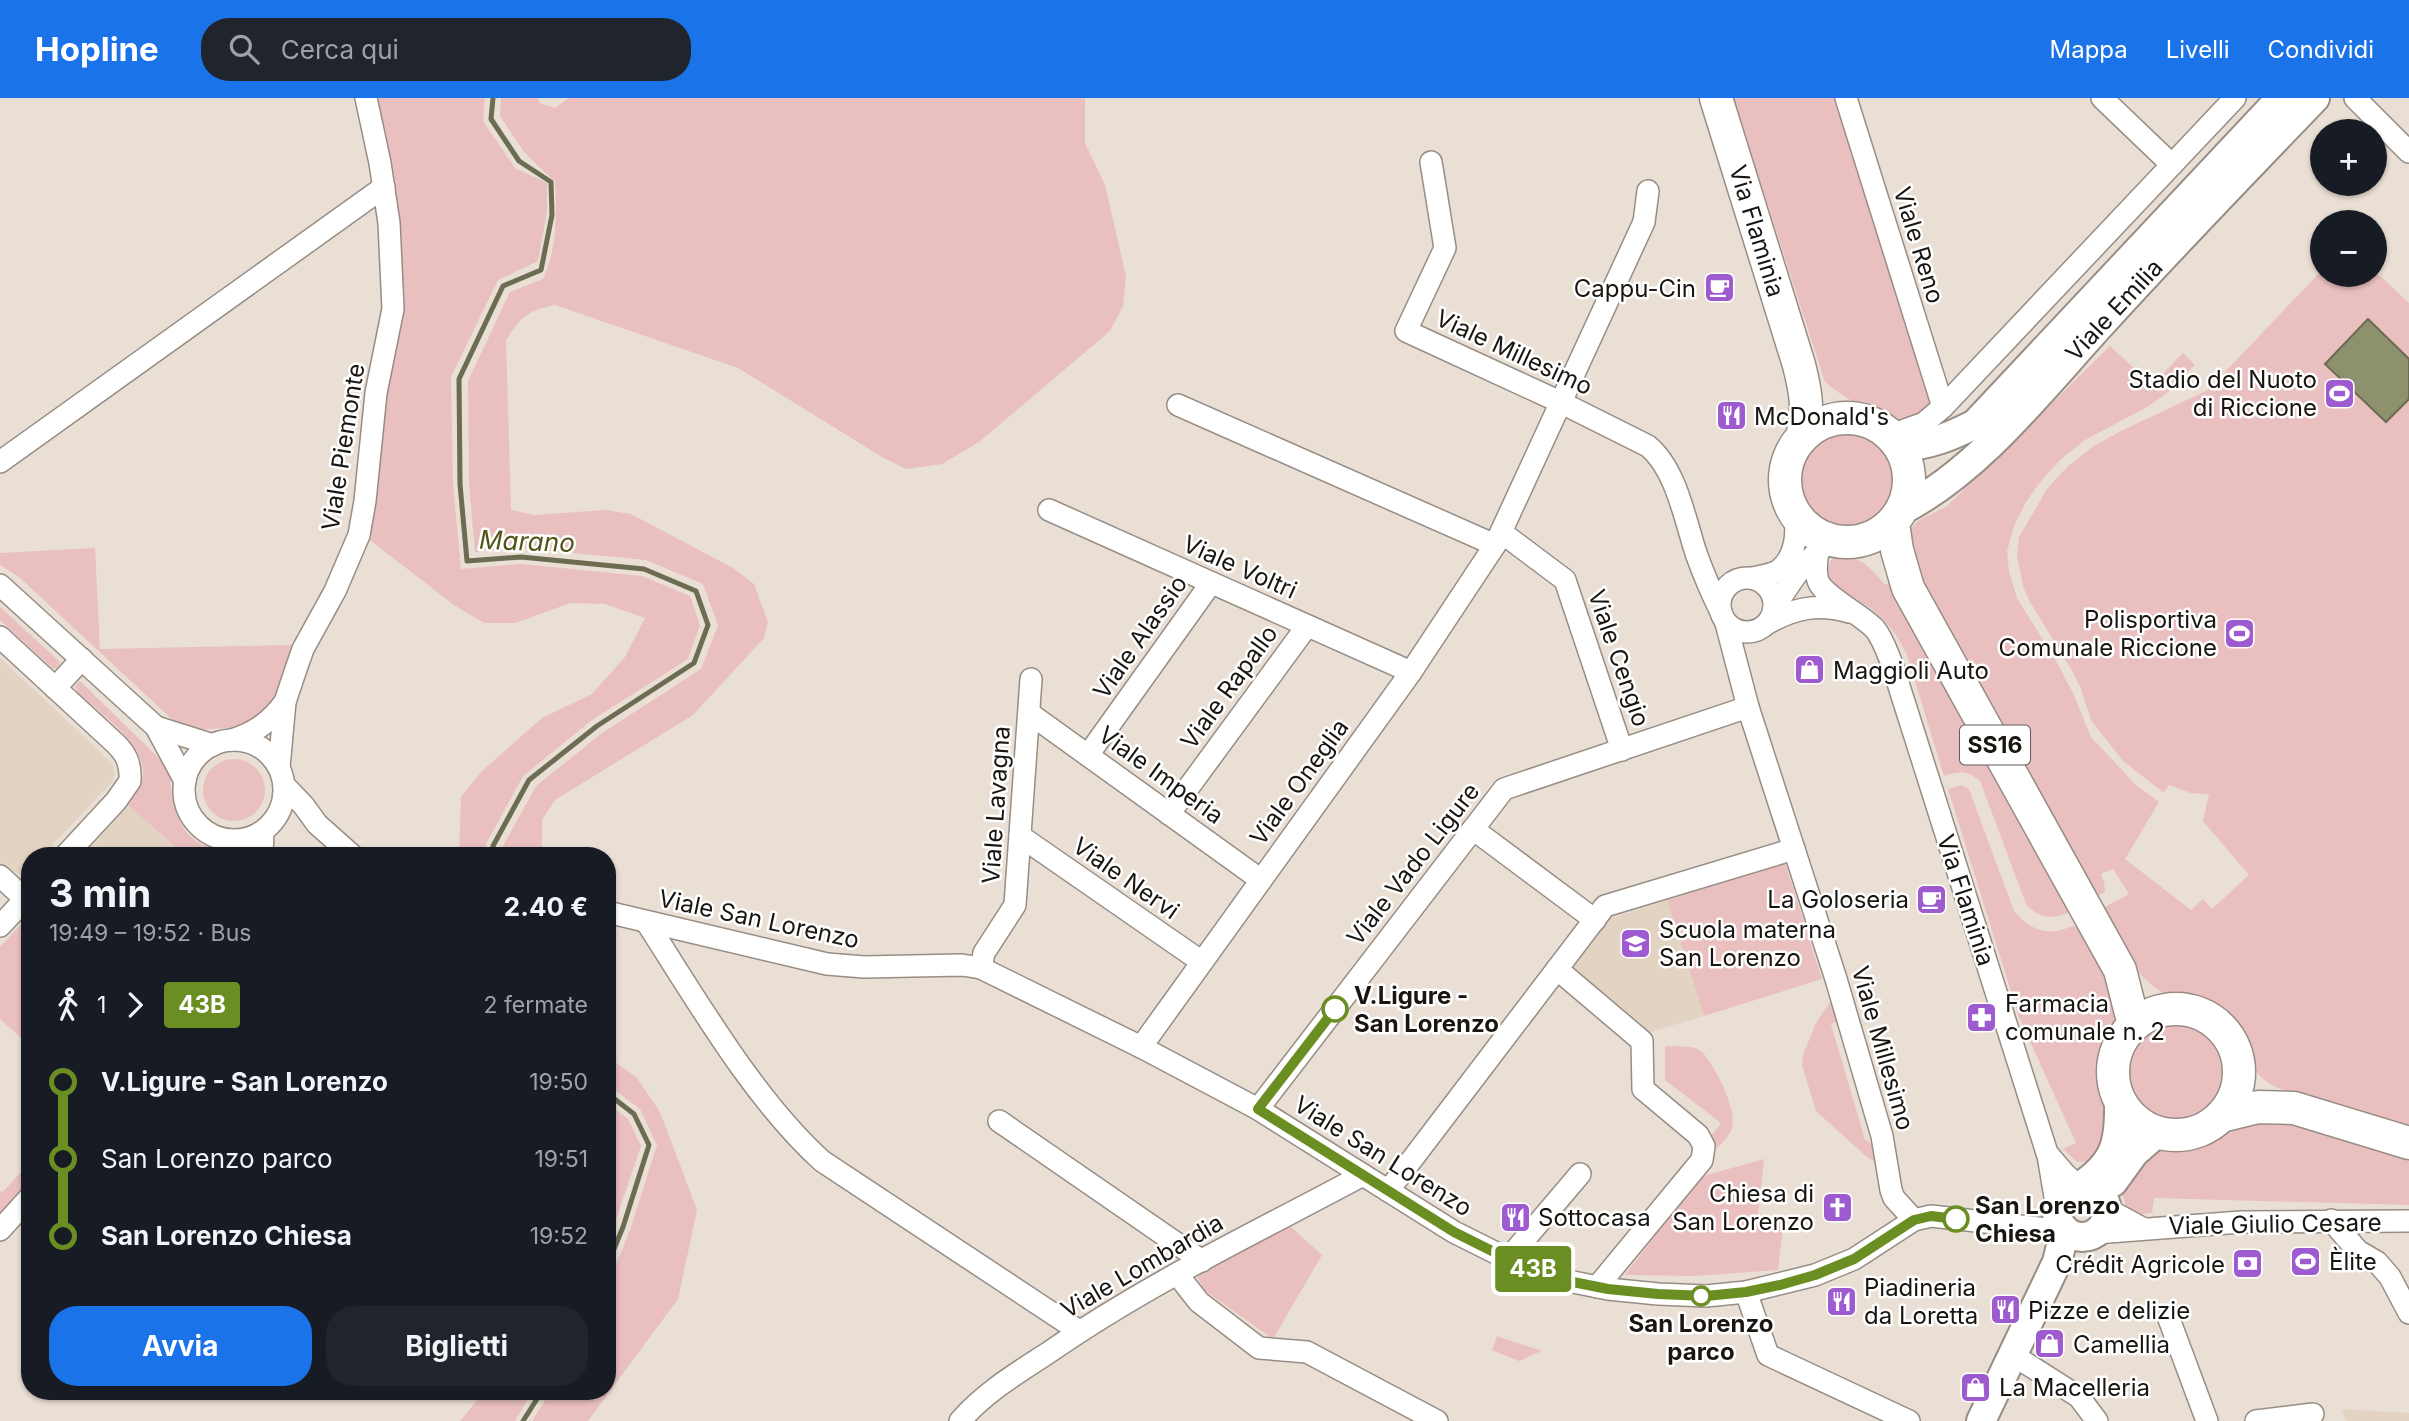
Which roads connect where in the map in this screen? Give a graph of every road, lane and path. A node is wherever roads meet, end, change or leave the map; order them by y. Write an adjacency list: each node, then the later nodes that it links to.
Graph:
1 (366, 98): 12 (street, Viale Piemonte)
2 (1716, 98): 14 (main road, Via Flaminia)
3 (1846, 98): 17 (street, Viale Reno)
4 (2102, 98): 11 (street)
5 (2235, 98): 11 (street)
6 (2281, 98): 20 (street, Viale Emilia)
7 (2315, 98): 24 (street, Viale Emilia)
8 (2355, 98): 9 (street)
9 (2409, 152)
10 (1432, 162): 15 (street, Viale Millesimo)
11 (2172, 165): 17 (street)
12 (384, 187): 21 (street); 42 (street, Viale Piemonte)
13 (1648, 191): 15 (street, Viale Oneglia)
14 (1799, 365): 18 (main road, Via Flaminia); 19 (main road, Via Flaminia)
15 (1560, 402): 25 (street, Viale Oneglia); 27 (street, Viale Millesimo)
16 (1178, 405): 25 (street)
17 (1943, 407): 20 (street)
18 (1862, 419): 19 (main road); 20 (main road)
19 (1802, 437): 23 (main road)
20 (1896, 441): 24 (main road, SS16)
21 (0, 462)
22 (1048, 510): 29 (street, Viale Voltri)
23 (1794, 513): 26 (main road, SS16); 28 (street)
24 (1898, 516): 26 (main road); 31 (main road, SS16)
25 (1498, 538): 38 (street, Viale Oneglia); 47 (street, Viale Cengio)
26 (1833, 544): 31 (main road, SS16); 32 (street, Via Flaminia); 34 (street, Viale Millesimo)
27 (1698, 558): 28 (street); 33 (street, Viale Millesimo)
28 (1743, 580): 33 (street); 34 (street)
29 (1211, 583): 35 (street, Viale Voltri); 48 (street, Viale Alassio)
30 (0, 585): 37 (street)
31 (1908, 588): 73 (main road, SS16)
32 (1855, 613): 34 (street); 85 (street, Via Flaminia)
33 (1724, 617): 34 (street); 40 (street, Viale Millesimo)
34 (1766, 620): 40 (street, Viale Millesimo)
35 (1307, 625): 38 (street, Viale Voltri); 51 (street, Viale Rapallo)
36 (0, 637): 41 (street)
37 (82, 659): 41 (street); 45 (street)
38 (1411, 672): 63 (street, Viale Oneglia)
39 (1031, 679): 44 (street, Viale Lavagna)
40 (1742, 686): 43 (street, Viale Millesimo)
41 (55, 688): 56 (street)
42 (285, 702): 46 (street, Viale Piemonte); 49 (street, Viale Piemonte)
43 (1748, 708): 47 (street, Viale Vado Ligure); 61 (street, Viale Millesimo)
44 (1029, 713): 48 (street, Viale Imperia); 55 (street, Viale Lavagna)
45 (156, 727): 46 (street); 50 (street)
46 (223, 742): 49 (street); 50 (street)
47 (1622, 750): 54 (street, Viale Vado Ligure)
48 (1088, 755): 51 (street, Viale Imperia)
49 (281, 776): 52 (street); 53 (street)
50 (185, 780): 57 (street)
51 (1170, 814): 63 (street, Viale Imperia)
52 (317, 824): 53 (street); 60 (street)
53 (268, 827): 58 (street); 59 (street)
54 (1474, 829): 68 (street); 80 (street, Viale Vado Ligure)
55 (1020, 836): 70 (street, Viale Nervi); 71 (street, Viale Lavagna)
56 (73, 847)
57 (232, 847)
58 (235, 847)
59 (264, 847)
60 (343, 847)
61 (1794, 849): 68 (street); 91 (street, Viale Millesimo)
62 (0, 876): 64 (street)
63 (1261, 880): 70 (street, Viale Oneglia)
64 (21, 892)
65 (21, 902): 67 (street)
66 (616, 914): 69 (street, Viale San Lorenzo)
67 (2, 920)
68 (1595, 920): 72 (street)
69 (648, 923): 71 (street, Viale San Lorenzo); 103 (street)
70 (1202, 962): 76 (street, Viale Oneglia)
71 (981, 968): 76 (street, Viale San Lorenzo)
72 (1557, 969): 89 (street); 99 (street)
73 (2120, 970): 74 (main road, SS16); 75 (main road, SS16)
74 (2167, 1010): 75 (main road); 77 (main road)
75 (2134, 1026): 78 (main road)
76 (1141, 1047): 80 (street, Viale San Lorenzo)
77 (2238, 1062): 79 (main road); 81 (main road)
78 (2119, 1100): 83 (main road); 88 (street)
79 (2294, 1108): 81 (main road); 84 (main road)
80 (1258, 1109): 87 (street, Viale San Lorenzo)
81 (2221, 1116): 83 (main road)
82 (999, 1121): 97 (street)
83 (2158, 1132): 92 (street)
84 (2409, 1143)
85 (2048, 1153): 88 (street, Via Flaminia); 92 (street)
86 (1580, 1174): 96 (street)
87 (1363, 1175): 89 (street, Viale San Lorenzo); 97 (street, Viale Lombardia)
88 (2079, 1187): 92 (street)
89 (1388, 1191): 96 (street, Viale San Lorenzo)
90 (21, 1207): 95 (street)
91 (1914, 1220): 92 (street, Viale San Lorenzo); 100 (street, Viale San Lorenzo)
92 (2082, 1220): 93 (street, Viale Giulio Cesare); 104 (street)
93 (2331, 1220): 94 (street, Viale Giulio Cesare); 101 (street)
94 (2409, 1221)
95 (0, 1230)
96 (1508, 1259): 99 (street, Viale San Lorenzo)
97 (1202, 1261): 98 (street, Viale Lombardia)
98 (1177, 1274): 103 (street, Viale Lombardia); 107 (street)
99 (1597, 1287): 100 (street, Viale San Lorenzo)
100 (1746, 1292): 108 (street)
101 (2409, 1313)
102 (2169, 1319): 111 (street)
103 (1079, 1331): 106 (street, Viale Lombardia)
104 (2013, 1355): 109 (street); 110 (street)
105 (2313, 1414): 112 (street)
106 (960, 1421)
107 (1437, 1421)
108 (1909, 1421)
109 (1981, 1421)
110 (2097, 1421)
111 (2207, 1421)
112 (2256, 1421)

